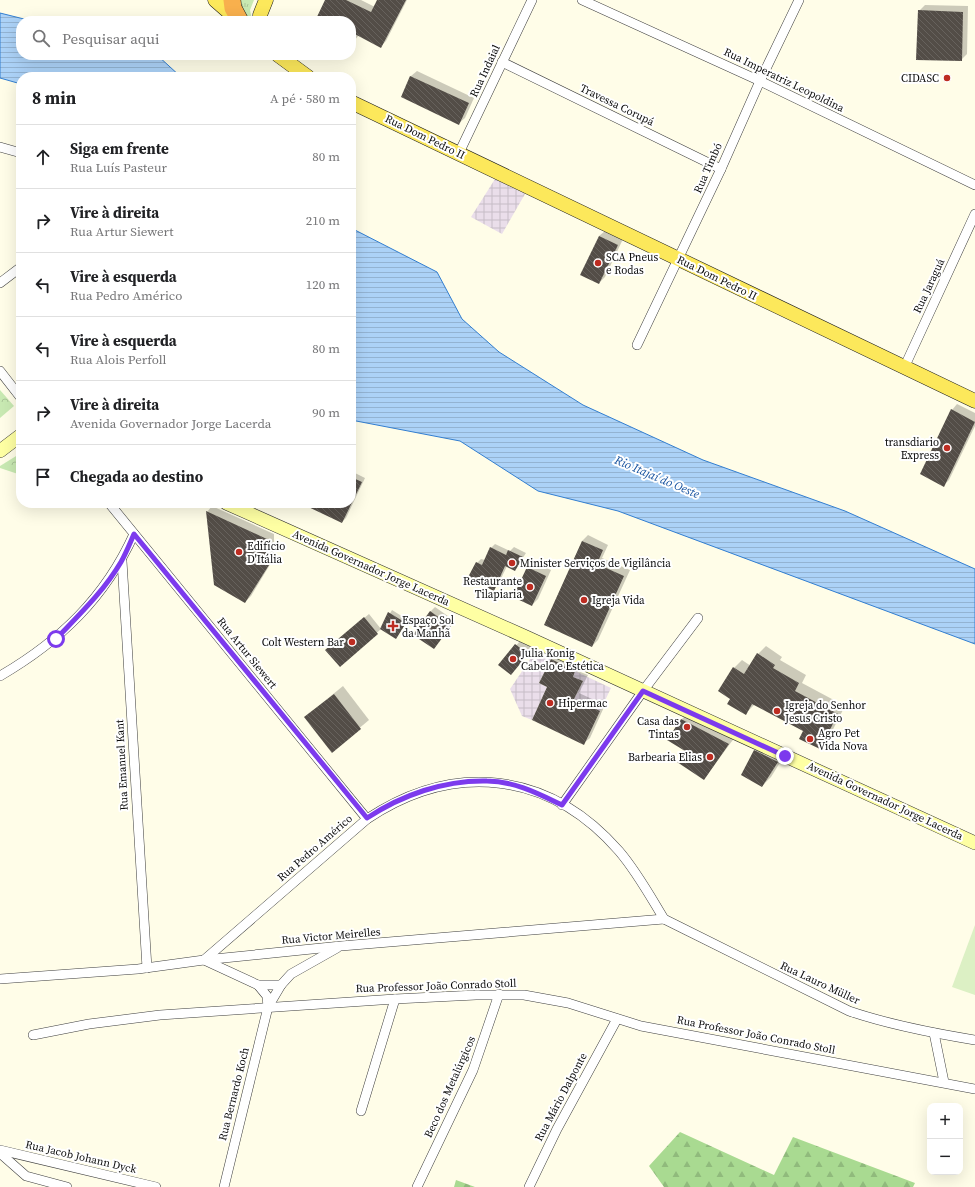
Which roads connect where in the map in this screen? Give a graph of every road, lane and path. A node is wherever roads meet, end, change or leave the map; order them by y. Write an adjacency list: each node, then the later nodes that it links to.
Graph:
1 (215, 0): 7 (main road)
2 (232, 0): 8 (highway)
3 (266, 0): 9 (main road)
4 (532, 0): 11 (street, Rua Indaial)
5 (582, 0): 13 (street, Rua Imperatriz Leopoldina)
6 (799, 0): 13 (street, Rua Timbó)
7 (233, 16)
8 (237, 16)
9 (260, 16)
10 (285, 60): 12 (main road)
11 (502, 62): 17 (street, Rua Indaial); 18 (street, Travessa Corupá)
12 (301, 72)
13 (760, 81): 18 (street, Rua Timbó); 19 (street, Rua Imperatriz Leopoldina)
14 (356, 104): 17 (main road, Rua Dom Pedro II)
15 (0, 148): 16 (street)
16 (16, 152)
17 (460, 154): 21 (main road, Rua Dom Pedro II)
18 (721, 169): 21 (street, Rua Timbó)
19 (975, 185)
20 (975, 214): 25 (street, Rua Jaraguá)
21 (678, 260): 24 (street, Rua Timbó); 25 (main road, Rua Dom Pedro II)
22 (16, 271): 23 (street)
23 (0, 283)
24 (637, 344)
25 (904, 368): 28 (main road, Rua Dom Pedro II)
26 (0, 371): 27 (street)
27 (16, 392)
28 (975, 401)
29 (16, 439): 30 (main road)
30 (0, 451)
31 (113, 508): 33 (street, Rua Artur Siewert)
32 (237, 508): 37 (main road, Avenida Governador Jorge Lacerda)
33 (134, 534): 34 (street); 39 (street, Rua Artur Siewert)
34 (122, 561): 36 (street); 44 (street, Rua Emanuel Kant)
35 (698, 618): 37 (street)
36 (0, 676)
37 (643, 691): 38 (street); 40 (main road, Avenida Governador Jorge Lacerda)
38 (562, 805): 39 (street, Rua Pedro Américo); 41 (street, Rua Pedro Américo)
39 (367, 818): 43 (street, Rua Pedro Américo)
40 (975, 843)
41 (664, 919): 42 (street, Rua Victor Meirelles); 52 (street, Rua Lauro Müller)
42 (341, 946): 43 (street, Rua Victor Meirelles); 46 (street, Rua Bernardo Koch)
43 (204, 960): 44 (street, Rua Victor Meirelles); 47 (street)
44 (146, 968): 45 (street, Rua Victor Meirelles)
45 (0, 979)
46 (281, 984): 47 (street); 50 (street, Rua Bernardo Koch)
47 (258, 985): 50 (street)
48 (499, 994): 49 (street, Rua Professor João Conrado Stoll); 51 (street, Rua Professor João Conrado Stoll); 64 (street, Beco dos Metalúrgicos)
49 (395, 999): 50 (street, Rua Professor João Conrado Stoll); 57 (street)
50 (268, 1007): 53 (street, Rua Professor João Conrado Stoll); 63 (street, Rua Bernardo Koch)
51 (617, 1019): 55 (street, Rua Professor João Conrado Stoll); 65 (street, Rua Mário Dalponte)
52 (934, 1033): 54 (street, Rua Lauro Müller); 55 (street)
53 (33, 1035)
54 (975, 1040)
55 (944, 1082): 56 (street, Rua Professor João Conrado Stoll)
56 (975, 1089)
57 (361, 1112)
58 (0, 1150): 60 (street, Rua Jacob Johann Dyck)
59 (0, 1153): 61 (street)
60 (129, 1184): 62 (street, Rua Jacob Johann Dyck)
61 (67, 1187)
62 (156, 1187)
63 (224, 1187)
64 (417, 1187)
65 (529, 1187)

